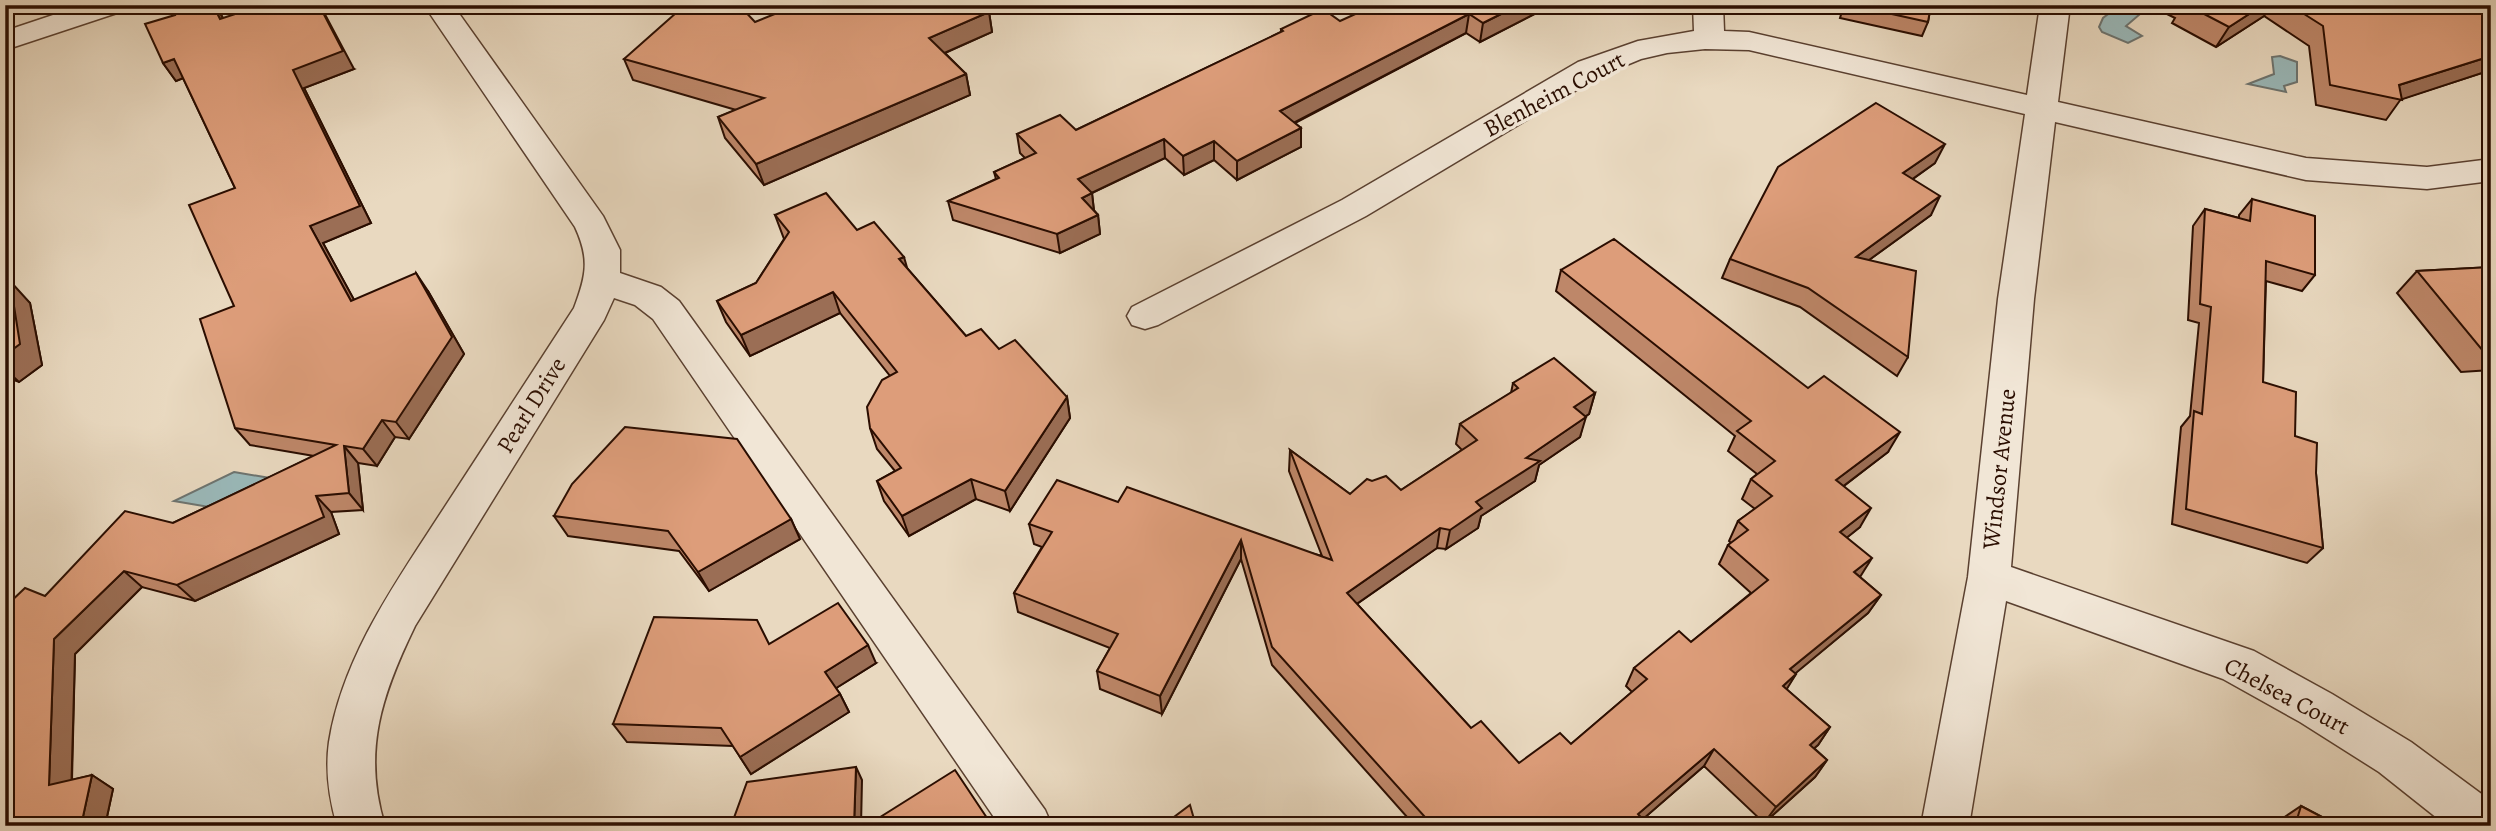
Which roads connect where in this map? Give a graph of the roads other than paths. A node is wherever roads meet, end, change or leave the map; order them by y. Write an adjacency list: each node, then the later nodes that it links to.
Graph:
1 (113, 5): 6 (street)
2 (438, 5): 9 (street, Pearl Drive)
3 (1707, 5): 5 (street)
4 (2056, 5): 7 (street, Windsor Avenue)
5 (1709, 38): 7 (street, Blenheim Court); 10 (street, Blenheim Court)
6 (5, 41)
7 (2041, 110): 8 (street); 11 (street, Windsor Avenue)
8 (2491, 170)
9 (601, 280): 12 (street, Pearl Drive); 13 (street)
10 (1145, 316)
11 (1989, 578): 14 (street, Windsor Avenue); 15 (street, Chelsea Court)
12 (362, 826)
13 (1028, 826)
14 (1945, 826)
15 (2485, 826)

